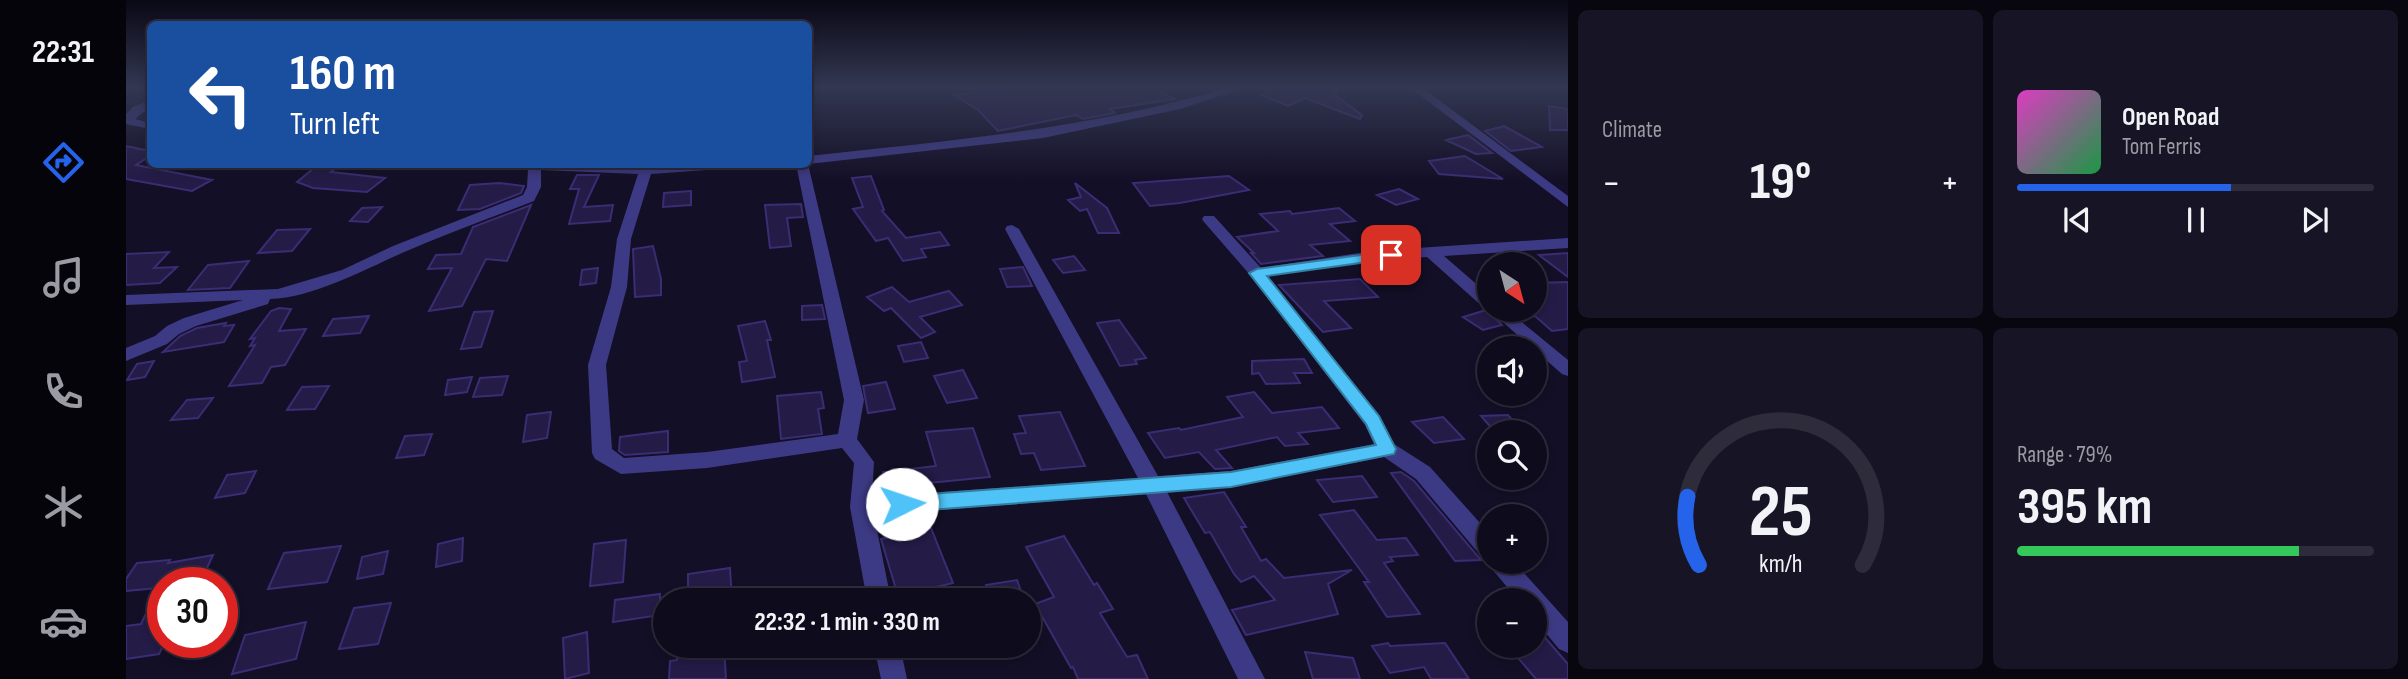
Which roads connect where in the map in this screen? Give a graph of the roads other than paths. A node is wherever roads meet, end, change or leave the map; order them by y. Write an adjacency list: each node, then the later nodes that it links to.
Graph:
1 (1123, 118): 5 (street)
2 (1455, 118): 11 (street)
3 (127, 120): 4 (street)
4 (147, 125)
5 (812, 160)
6 (535, 168): 18 (street)
7 (590, 168): 10 (street)
8 (676, 168): 10 (street)
9 (803, 168): 23 (street)
10 (646, 170): 23 (street)
11 (1568, 203)
12 (1209, 219): 16 (street)
13 (1012, 229): 25 (street)
14 (1568, 243): 15 (street)
15 (1430, 253): 16 (street); 17 (street)
16 (1257, 273): 24 (street)
17 (1477, 293)
18 (279, 294): 19 (street); 21 (street)
19 (126, 300)
20 (1511, 322): 22 (street)
21 (126, 355)
22 (1568, 370)
23 (847, 440): 26 (street)
24 (1387, 449): 25 (street); 27 (street)
25 (1153, 486): 26 (street); 35 (street)
26 (861, 507): 29 (street)
27 (1477, 535)
28 (1510, 574): 30 (street)
29 (877, 588)
30 (1523, 588)
31 (1547, 616): 32 (street)
32 (1568, 641)
33 (890, 658): 34 (street)
34 (894, 679)
35 (1252, 679)

